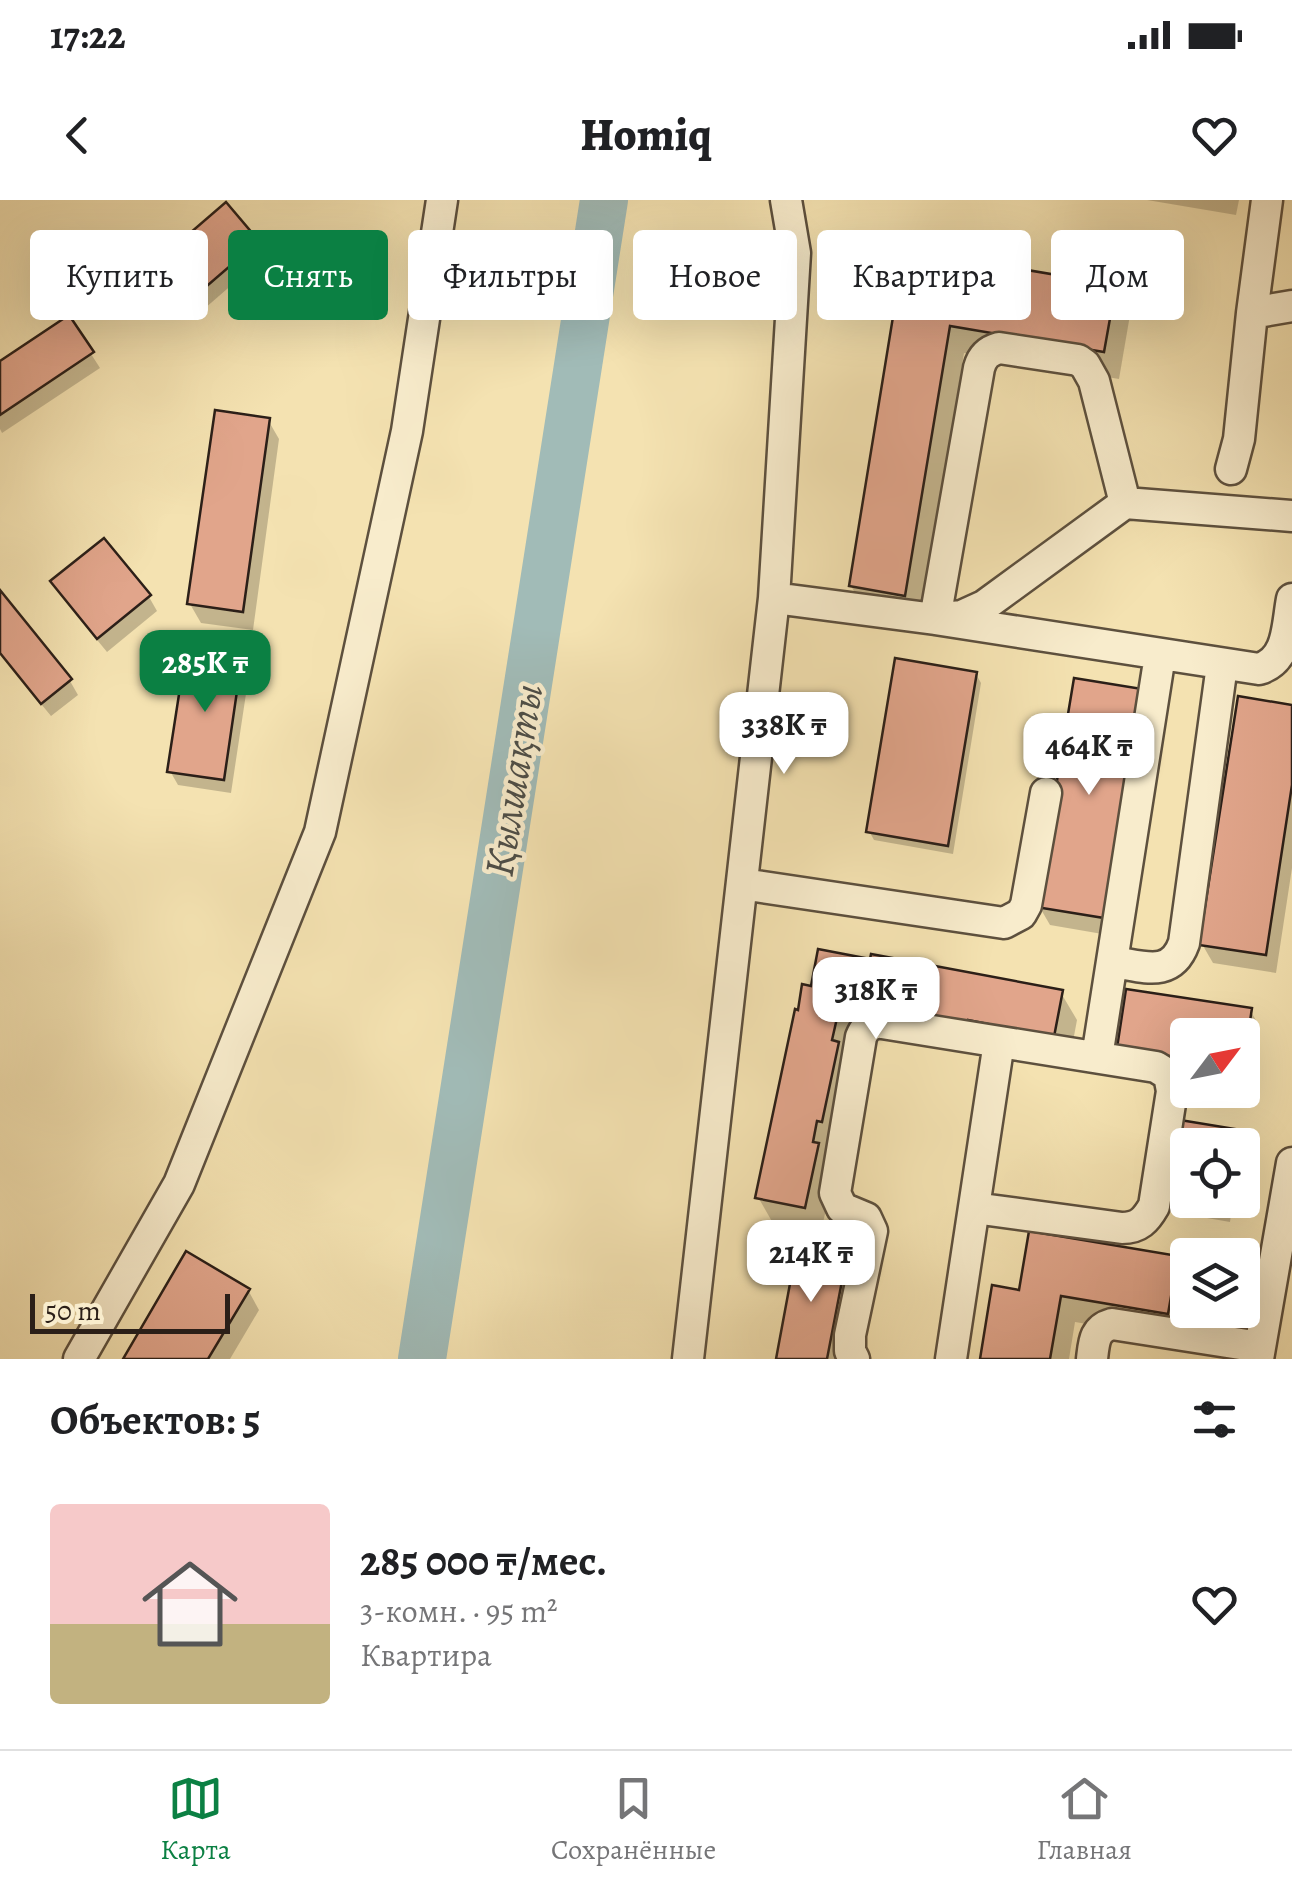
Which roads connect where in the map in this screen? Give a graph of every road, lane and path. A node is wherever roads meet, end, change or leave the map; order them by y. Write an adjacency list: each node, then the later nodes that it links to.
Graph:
1 (442, 200): 22 (street)
2 (786, 200): 9 (street)
3 (1267, 200): 5 (street)
4 (1292, 306): 5 (street)
5 (1252, 313): 6 (street)
6 (1231, 469)
7 (1125, 503): 8 (street); 11 (street); 11 (street)
8 (1292, 516)
9 (774, 598): 11 (street); 15 (street)
10 (1292, 599): 13 (street)
11 (934, 619): 12 (street)
12 (1160, 655): 13 (street); 16 (street)
13 (1222, 665): 16 (street)
14 (1046, 792): 15 (street)
15 (742, 884): 23 (street)
16 (1113, 962): 18 (street)
17 (1000, 1042): 18 (street); 20 (street); 24 (street)
18 (1098, 1057): 20 (street)
19 (1292, 1163): 21 (street)
20 (974, 1208): 25 (street)
21 (1258, 1353): 26 (street)
22 (78, 1359)
23 (688, 1359)
24 (854, 1359)
25 (951, 1359)
26 (1092, 1359)

